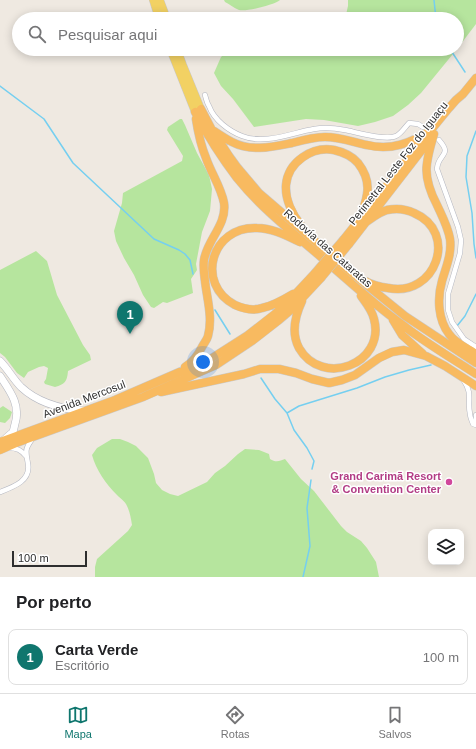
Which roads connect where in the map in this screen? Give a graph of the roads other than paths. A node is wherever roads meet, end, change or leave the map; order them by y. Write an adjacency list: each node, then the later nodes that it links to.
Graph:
1 (153, 0): 3 (main road)
2 (160, 0): 4 (main road)
3 (157, 12)
4 (164, 12)
5 (173, 56): 9 (main road)
6 (180, 56): 9 (main road)
7 (476, 78): 11 (highway, Perimetral Leste Foz do Iguaçu)
8 (205, 95): 11 (street)
9 (198, 110): 10 (highway, Rodovía das Cataratas); 14 (highway, Rodovía das Cataratas); 24 (highway)
10 (212, 130): 11 (highway); 13 (highway, Rodovía das Cataratas)
11 (432, 133): 12 (highway, Perimetral Leste Foz do Iguaçu); 19 (street); 20 (highway)
12 (363, 220): 13 (highway); 15 (highway); 17 (highway, Perimetral Leste Foz do Iguaçu, bridge)
13 (319, 245): 15 (highway, Rodovía das Cataratas)
14 (308, 246): 16 (highway, Rodovía das Cataratas); 17 (highway)
15 (352, 274): 23 (highway, Rodovía das Cataratas)
16 (354, 285): 17 (highway); 18 (highway, Rodovía das Cataratas)
17 (304, 291): 24 (highway); 29 (highway)
18 (390, 316): 21 (highway); 25 (highway, Rodovía das Cataratas)
19 (476, 347)
20 (476, 354)
21 (426, 356): 26 (highway); 29 (highway)
22 (0, 361): 30 (main road)
23 (476, 364)
24 (174, 374): 30 (highway, Avenida Mercosul)
25 (476, 374)
26 (459, 375): 28 (highway); 32 (street)
27 (0, 376): 34 (main road)
28 (476, 386)
29 (143, 396): 33 (highway, Avenida Mercosul)
30 (84, 411): 34 (highway, Avenida Mercosul)
31 (476, 415): 32 (street)
32 (476, 425)
33 (35, 436): 34 (highway, Avenida Mercosul); 35 (street)
34 (2, 445): 35 (street)
35 (26, 456): 36 (street)
36 (0, 492)

